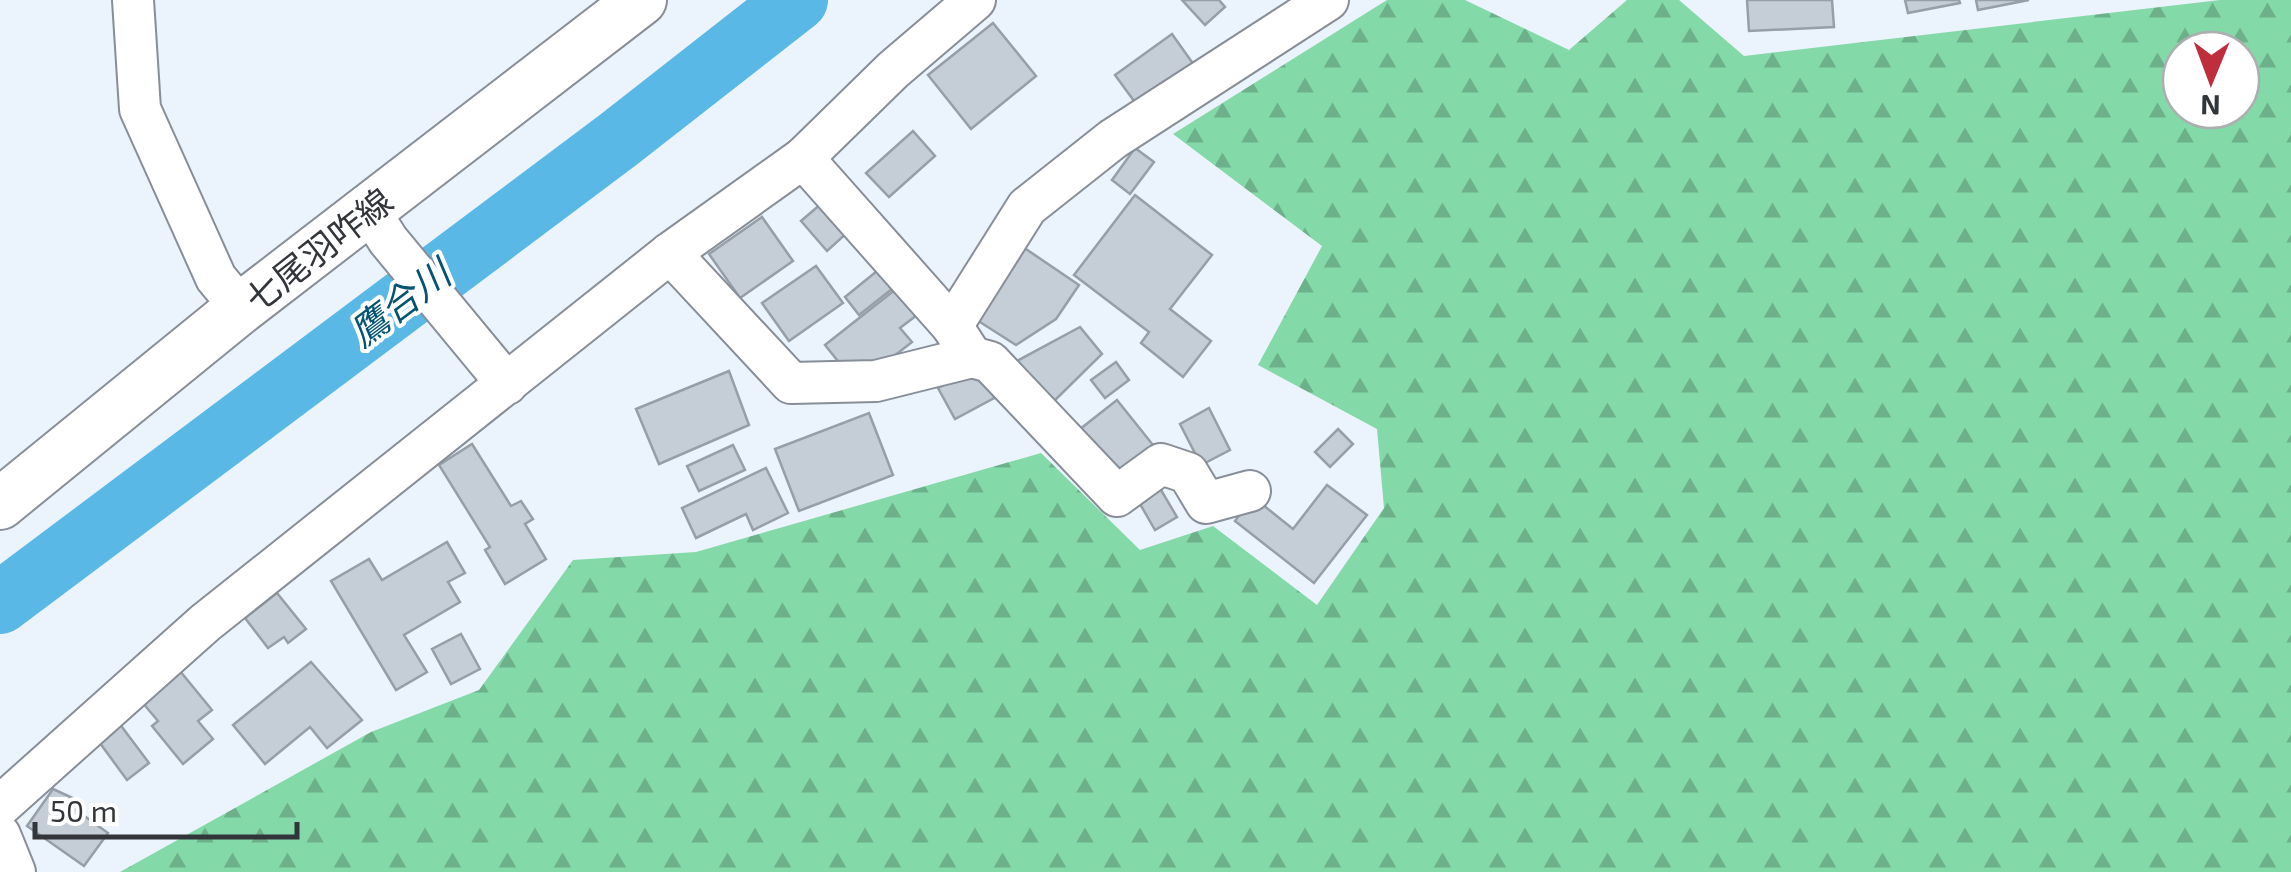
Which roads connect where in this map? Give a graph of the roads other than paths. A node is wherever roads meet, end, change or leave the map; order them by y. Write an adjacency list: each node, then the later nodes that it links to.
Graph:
1 (133, 0): 8 (street)
2 (641, 0): 6 (main road, 七尾羽咋線)
3 (976, 0): 5 (street)
4 (1328, 0): 9 (street)
5 (804, 158): 7 (street); 9 (street)
6 (378, 225): 8 (main road, 七尾羽咋線); 10 (street)
7 (670, 253): 9 (street); 10 (street)
8 (242, 308): 12 (main road, 七尾羽咋線)
9 (962, 342): 11 (street)
10 (498, 376): 13 (street)
11 (1250, 491)
12 (0, 504)
13 (0, 806)
14 (0, 835): 15 (street)
15 (15, 872)

